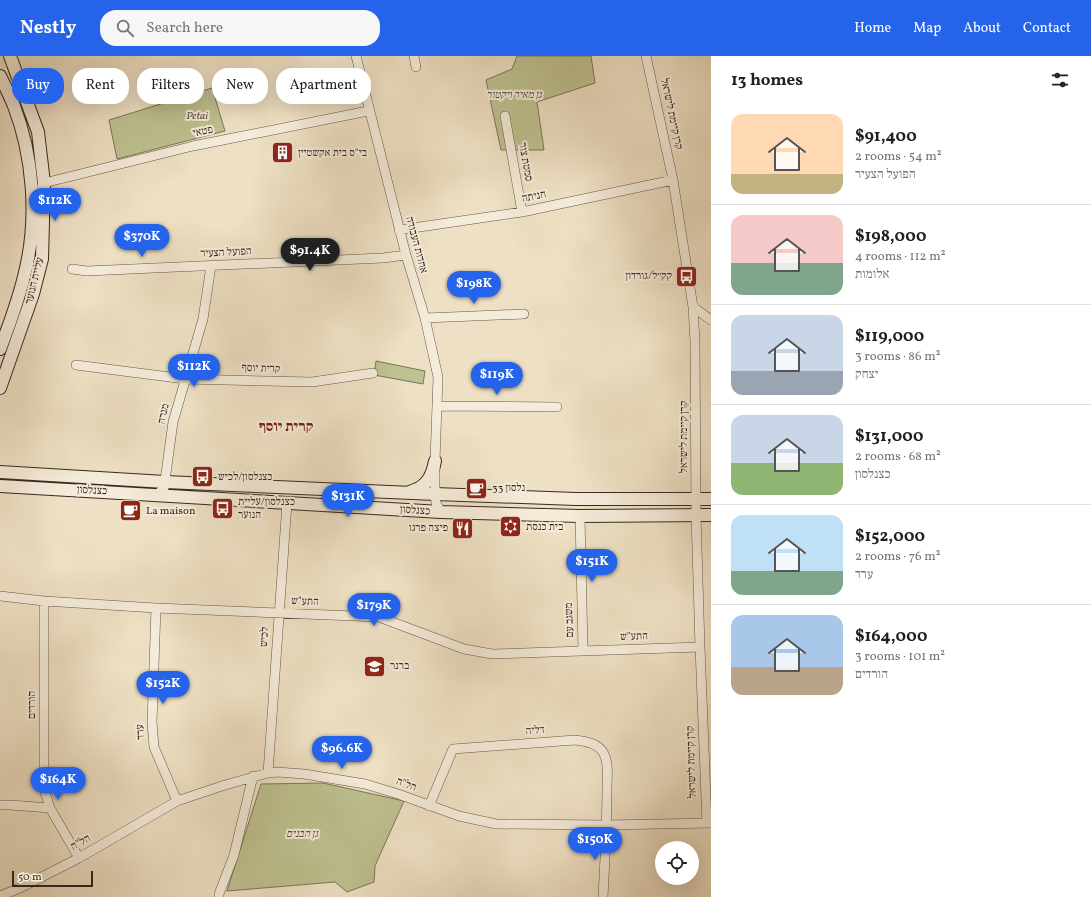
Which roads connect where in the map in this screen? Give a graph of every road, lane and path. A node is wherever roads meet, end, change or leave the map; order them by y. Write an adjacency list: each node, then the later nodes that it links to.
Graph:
1 (10, 56): 10 (street, עליית הנוער)
2 (356, 56): 7 (street, אחדות העבודה)
3 (414, 56): 5 (street)
4 (646, 56): 9 (street, קרן קיימת לישראל)
5 (416, 67)
6 (0, 76): 20 (street, עליית הנוער)
7 (368, 111): 10 (street, פטאי); 12 (street, אחדות העבודה)
8 (505, 116): 11 (street, סמטת צור)
9 (673, 180): 11 (street, חניתה); 16 (street, קרן קיימת לישראל)
10 (44, 183): 25 (street, עליית הנוער)
11 (522, 212): 12 (street, חניתה)
12 (399, 230): 13 (street, אחדות העבודה)
13 (406, 255): 14 (street, הפועל הצעיר); 18 (street, אחדות העבודה)
14 (211, 266): 15 (street, הפועל הצעיר); 24 (street, מנרה)
15 (72, 269)
16 (693, 307): 19 (street); 35 (street, קרן קיימת לישראל)
17 (524, 314): 18 (street)
18 (425, 318): 26 (street, אחדות העבודה)
19 (711, 320)
20 (4, 326): 21 (street, עליית הנוער)
21 (0, 349)
22 (76, 365): 24 (street, קרית יוסף)
23 (373, 373): 24 (street, קרית יוסף)
24 (185, 379): 30 (street, מנרה)
25 (0, 388)
26 (438, 406): 27 (street); 28 (street, אחדות העבודה)
27 (557, 407)
28 (435, 461): 32 (street); 33 (street, אחדות העבודה)
29 (0, 472): 30 (street, כצנלסון)
30 (165, 482): 32 (street, כצנלסון); 34 (street, מנרה)
31 (0, 486): 34 (street, כצנלסון)
32 (404, 493): 33 (street, כצנלסון)
33 (435, 494): 35 (street, כצנלסון); 38 (street, אחדות העבודה)
34 (155, 495): 37 (street, כצנלסון)
35 (696, 499): 36 (street, כצנלסון); 40 (street, קרן קיימת לישראל)
36 (711, 499)
37 (287, 502): 38 (street, כצנלסון); 45 (street, לכיש)
38 (441, 512): 41 (street, כצנלסון)
39 (711, 514): 40 (street, כצנלסון)
40 (696, 515): 41 (street, כצנלסון); 46 (street, קרן קיימת לישראל)
41 (580, 516): 47 (street, משגב עם)
42 (0, 596): 43 (street, התע"ש)
43 (44, 601): 44 (street, התע"ש); 53 (street, הורדים)
44 (156, 608): 45 (street, התע"ש); 50 (street, ערד)
45 (279, 613): 47 (street, התע"ש); 48 (street, לכיש)
46 (700, 647): 47 (street, התע"ש); 54 (street, קרן קיימת לישראל)
47 (583, 650)
48 (268, 773): 49 (street, הל"ה); 52 (street, הל"ה)
49 (253, 776): 50 (street, הל"ה); 58 (street)
50 (177, 801): 56 (street, הל"ה)
51 (0, 805): 53 (street)
52 (429, 806): 55 (street, הל"ה); 55 (street, דליה)
53 (50, 808): 56 (street, הורדים)
54 (709, 823): 55 (street, הל"ה)
55 (607, 825): 59 (street)
56 (78, 858): 57 (street, הל"ה)
57 (0, 896)
58 (219, 897)
59 (603, 897)

